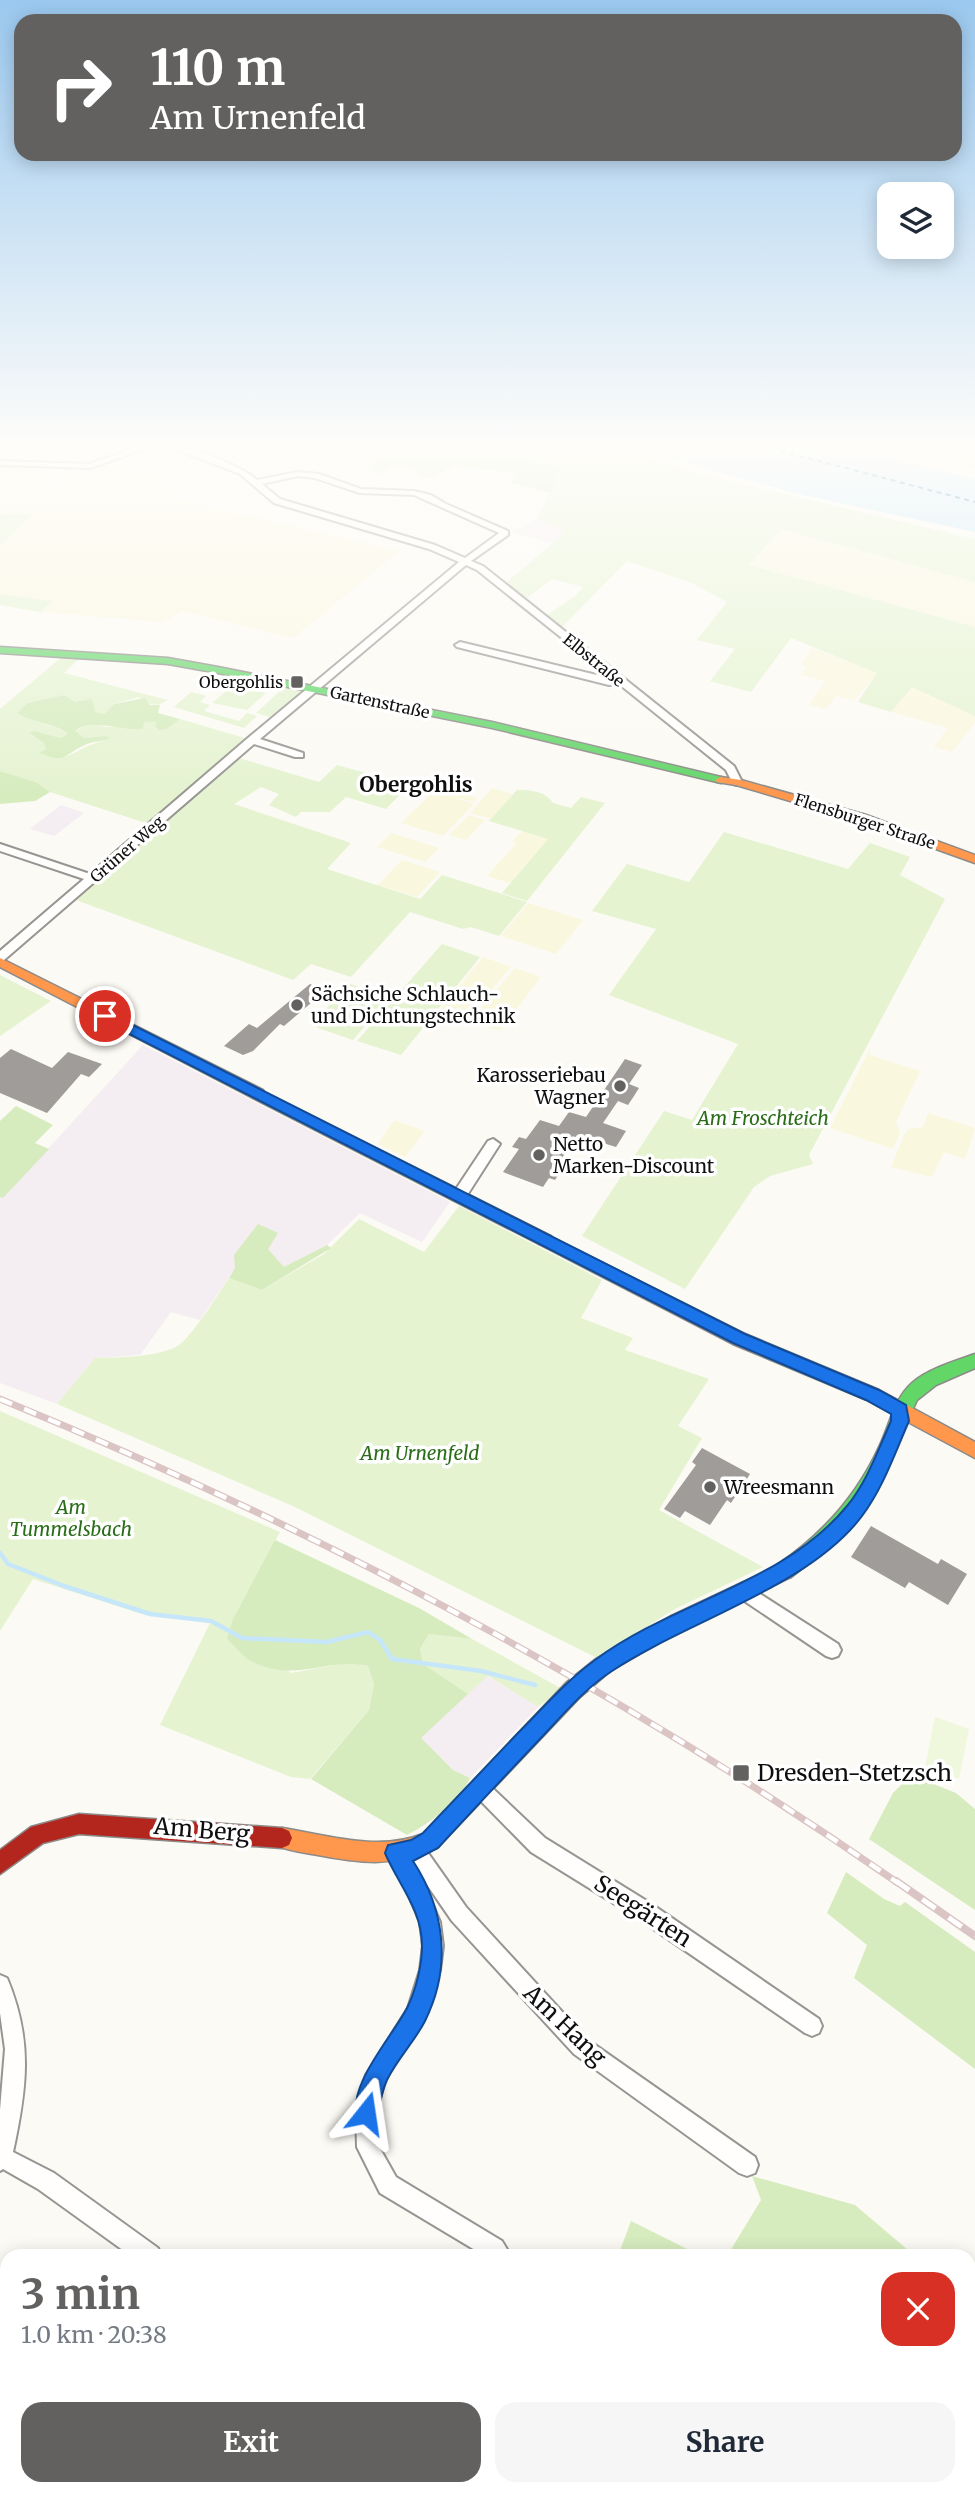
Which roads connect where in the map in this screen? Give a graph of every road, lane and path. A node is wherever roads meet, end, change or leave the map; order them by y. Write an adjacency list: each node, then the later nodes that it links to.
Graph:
1 (464, 562): 6 (street, Grüner Weg)
2 (469, 562): 5 (street, Elbstraße)
3 (460, 645): 5 (street)
4 (0, 650): 6 (street, Gartenstraße)
5 (620, 681): 9 (street, Elbstraße)
6 (316, 688): 7 (street, Grüner Weg); 9 (street, Gartenstraße)
7 (252, 740): 8 (street); 13 (street, Grüner Weg)
8 (299, 755)
9 (737, 782): 10 (street, Gartenstraße)
10 (754, 787): 12 (street, Flensburger Straße)
11 (0, 847): 13 (street)
12 (975, 859)
13 (92, 878): 14 (street, Grüner Weg)
14 (0, 957)
15 (0, 962): 17 (street)
16 (493, 1143): 17 (street)
17 (458, 1196): 19 (street)
18 (975, 1361): 19 (street)
19 (900, 1410): 20 (street); 21 (street)
20 (975, 1451)
21 (743, 1591): 22 (street); 23 (street)
22 (832, 1650)
23 (481, 1789): 24 (street); 27 (street, Seegärten)
24 (405, 1851): 25 (street, Am Berg); 29 (street, Am Hang); 31 (street)
25 (0, 1863)
26 (0, 1985): 28 (street)
27 (812, 2026)
28 (0, 2158): 30 (street)
29 (747, 2165)
30 (140, 2249)
31 (494, 2249)

